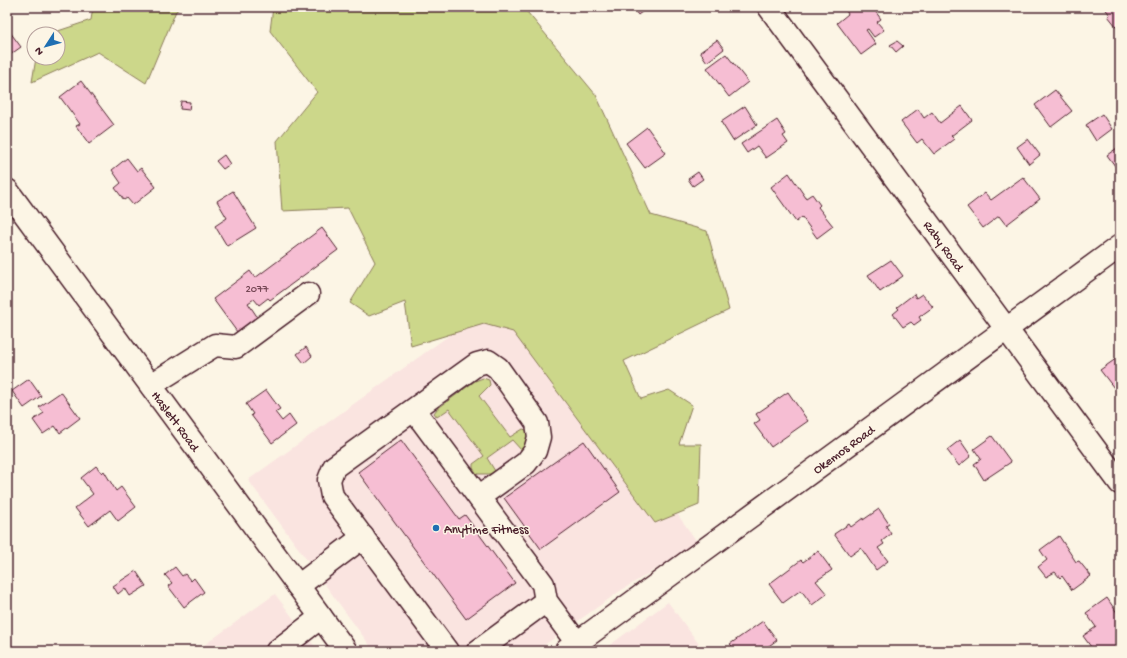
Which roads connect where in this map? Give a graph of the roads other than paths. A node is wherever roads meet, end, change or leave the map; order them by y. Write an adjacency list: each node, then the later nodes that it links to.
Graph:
1 (769, 7): 5 (street, Raby Road)
2 (7, 190): 6 (street, Haslett Road)
3 (1120, 246): 5 (street, Okemos Road)
4 (308, 294): 6 (street)
5 (1007, 329): 8 (street, Raby Road); 14 (street, Okemos Road)
6 (151, 386): 11 (street, Haslett Road)
7 (414, 410): 9 (street); 9 (street); 10 (street)
8 (1120, 483)
9 (479, 497): 12 (street)
10 (362, 537): 11 (street); 17 (street)
11 (298, 586): 13 (street, Haslett Road)
12 (546, 601): 14 (street); 18 (street)
13 (321, 617): 15 (street); 16 (street, Haslett Road)
14 (571, 647)
15 (276, 651)
16 (346, 651)
17 (447, 651)
18 (478, 651)

